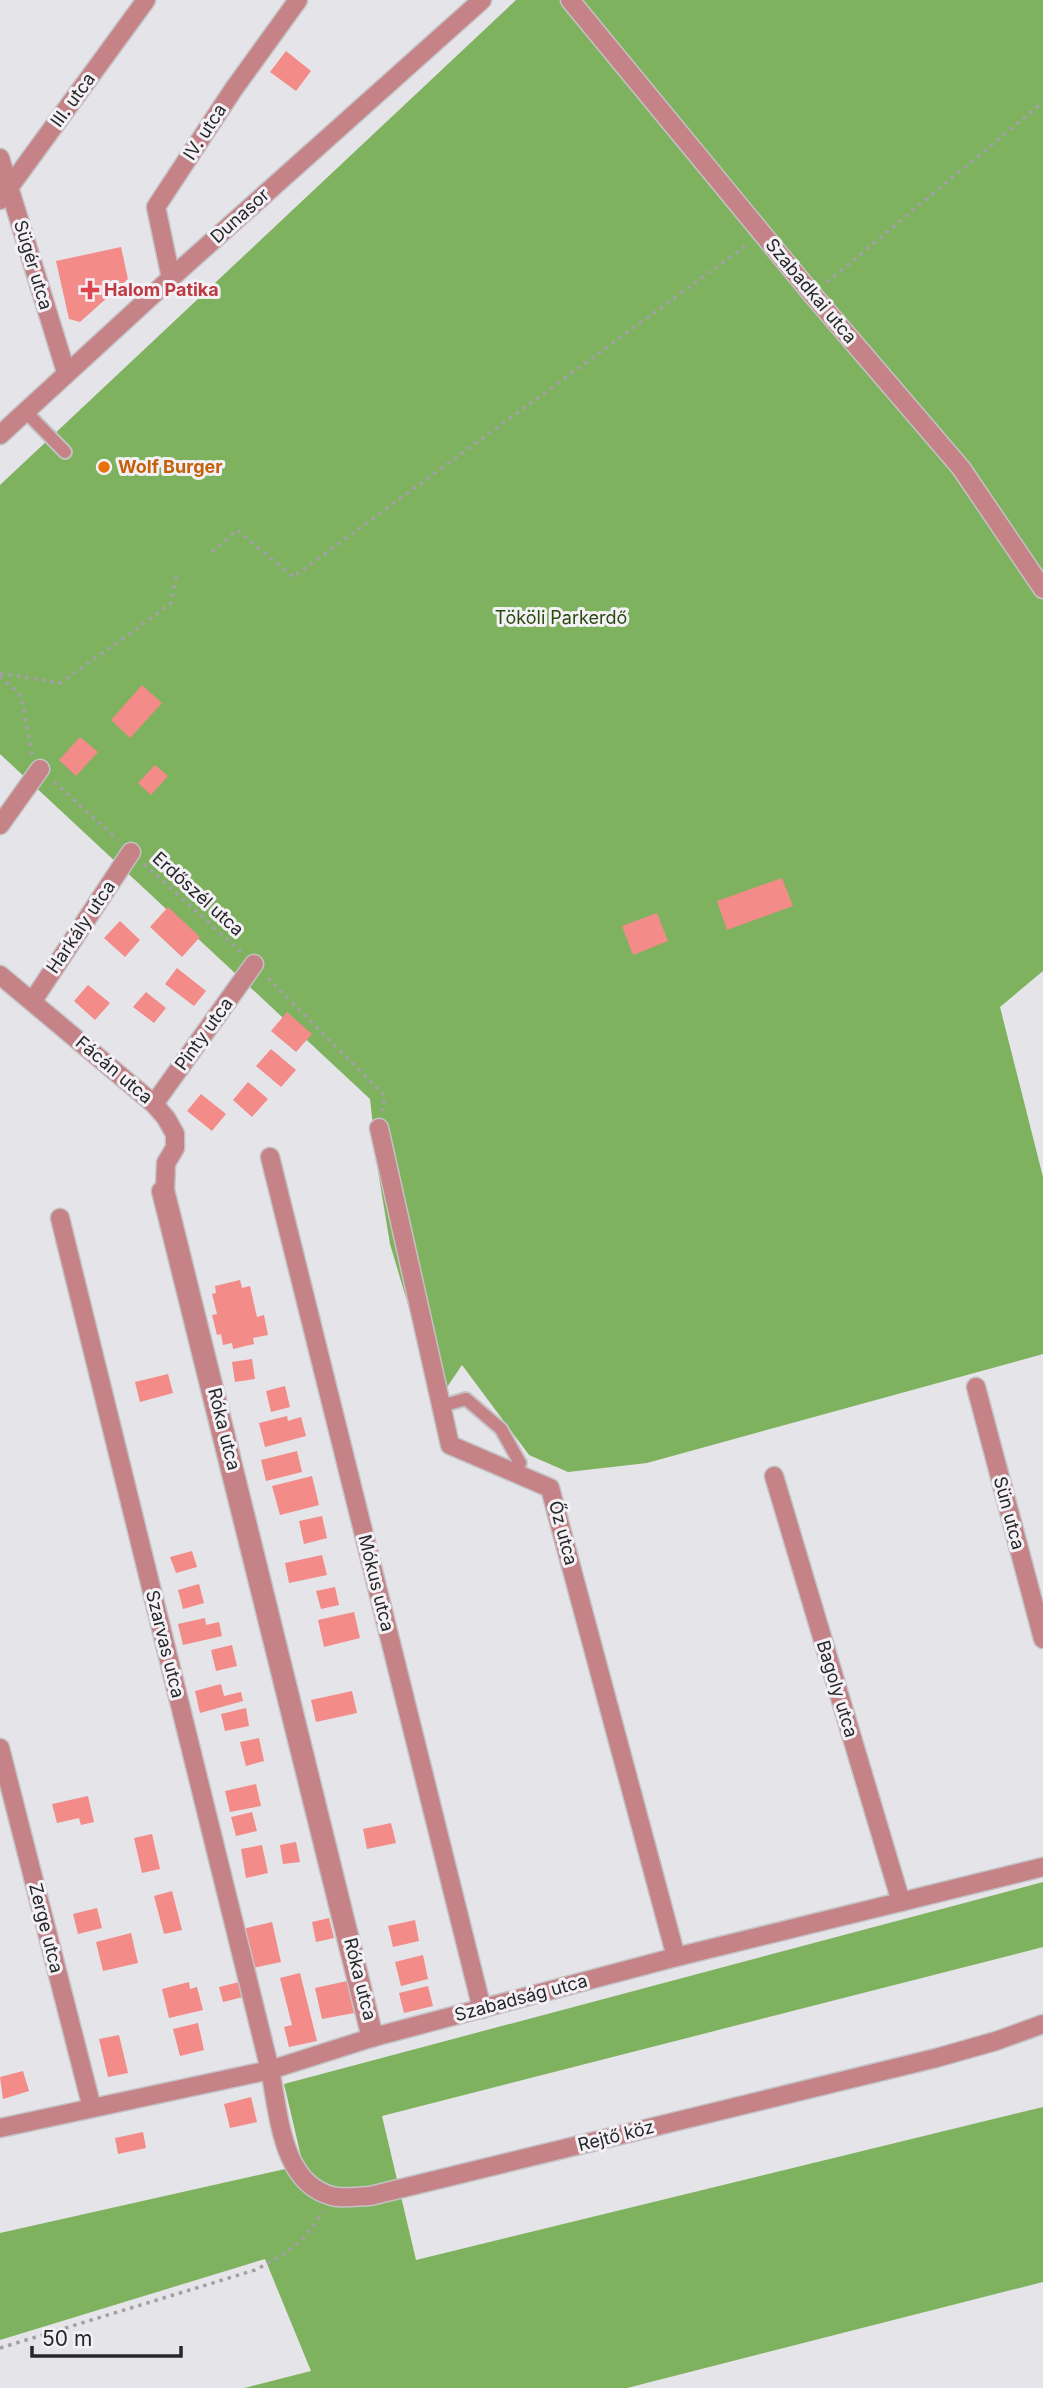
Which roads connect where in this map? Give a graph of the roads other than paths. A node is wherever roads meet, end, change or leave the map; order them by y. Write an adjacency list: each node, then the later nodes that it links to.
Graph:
1 (146, 0): 6 (street, III. utca)
2 (298, 0): 7 (street, IV. utca)
3 (482, 0): 7 (street, Dunasor)
4 (570, 0): 12 (street, Szabadkai utca)
5 (0, 158): 6 (street, Sügér utca)
6 (5, 193): 8 (street, Sügér utca)
7 (171, 278): 8 (street, Dunasor)
8 (66, 372): 9 (street, Dunasor)
9 (25, 411): 10 (street, Dunasor); 11 (lane)
10 (0, 435)
11 (65, 452)
12 (1043, 589)
13 (40, 769): 14 (street)
14 (0, 825)
15 (131, 852): 18 (street, Harkály utca)
16 (254, 964): 19 (street, Pinty utca)
17 (0, 975): 18 (street, Fácán utca)
18 (32, 1002): 19 (street, Fácán utca)
19 (154, 1104): 22 (street, Fácán utca)
20 (379, 1128): 25 (street, Őz utca)
21 (270, 1157): 33 (street, Mókus utca)
22 (165, 1190): 35 (street, Róka utca)
23 (60, 1218): 36 (street, Szarvas utca)
24 (976, 1387): 28 (street, Sün utca)
25 (441, 1406): 26 (street, Őz utca); 26 (lane)
26 (515, 1472): 32 (street, Őz utca)
27 (774, 1476): 31 (street, Bagoly utca)
28 (1043, 1639)
29 (0, 1748): 37 (street, Zerge utca)
30 (1043, 1867): 31 (street, Szabadság utca)
31 (901, 1902): 32 (street, Szabadság utca)
32 (676, 1957): 33 (street, Szabadság utca)
33 (482, 2009): 35 (street, Szabadság utca)
34 (1043, 2024): 36 (street, Rejtő köz)
35 (374, 2037): 36 (street, Szabadság utca)
36 (270, 2070): 37 (street, Szabadság utca)
37 (92, 2108): 38 (street, Szabadság utca)
38 (0, 2128)

